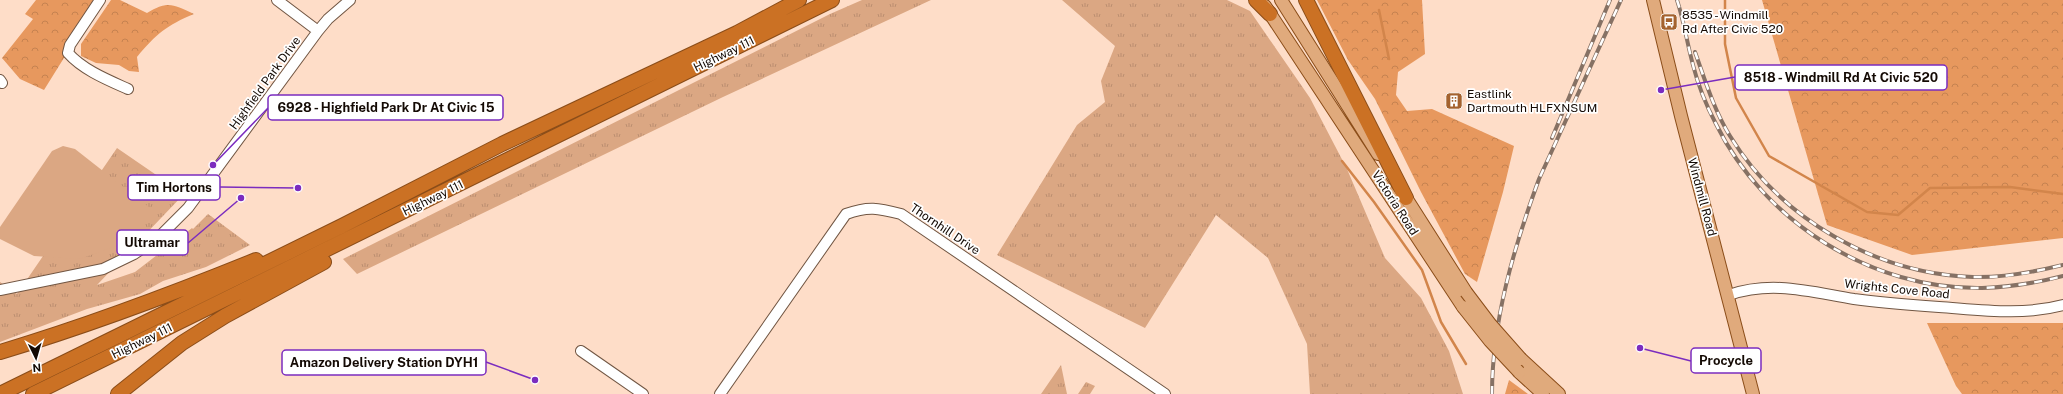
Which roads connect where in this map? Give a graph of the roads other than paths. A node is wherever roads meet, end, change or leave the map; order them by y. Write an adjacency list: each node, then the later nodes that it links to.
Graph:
1 (100, 0): 15 (street)
2 (277, 0): 13 (street)
3 (350, 0): 13 (street, Highfield Park Drive)
4 (783, 0): 14 (highway)
5 (799, 0): 14 (highway, Highway 111)
6 (832, 0): 17 (highway, Highway 111)
7 (1256, 0): 12 (highway)
8 (1262, 0): 12 (main road, Victoria Road)
9 (1281, 0): 16 (main road, Victoria Road)
10 (1306, 0): 16 (highway)
11 (1653, 0): 20 (main road, Windmill Road)
12 (1270, 14): 30 (main road, Victoria Road, bridge)
13 (318, 31): 19 (street, Highfield Park Drive)
14 (737, 33): 18 (highway, Highway 111)
15 (128, 89)
16 (1406, 198): 31 (main road, Victoria Road, bridge)
17 (398, 216): 25 (highway, Highway 111); 26 (highway)
18 (342, 226): 22 (highway); 24 (highway, Highway 111)
19 (0, 290)
20 (1729, 295): 21 (street, Wrights Cove Road); 32 (main road, Windmill Road)
21 (2063, 305)
22 (0, 352)
23 (581, 352): 27 (street)
24 (0, 394)
25 (33, 394)
26 (118, 394)
27 (643, 394)
28 (720, 394): 29 (street, Thornhill Drive)
29 (1165, 394)
30 (1543, 394)
31 (1559, 394)
32 (1754, 394)

